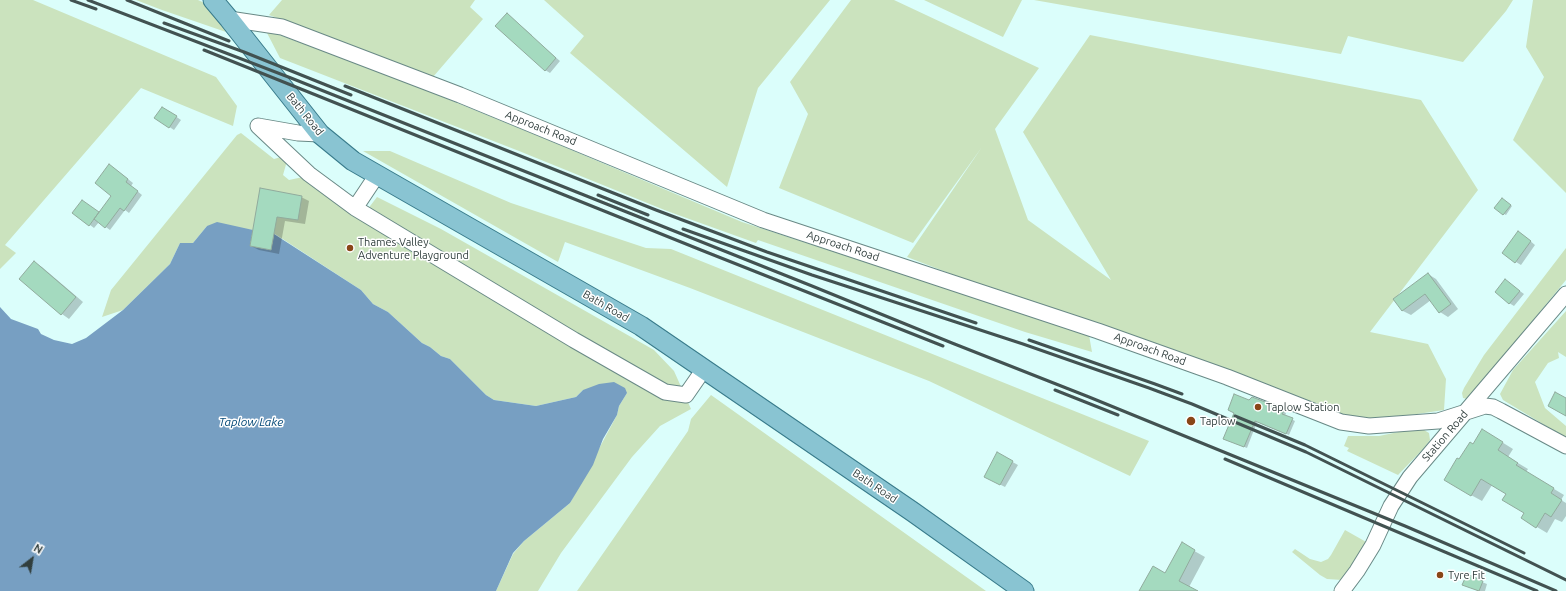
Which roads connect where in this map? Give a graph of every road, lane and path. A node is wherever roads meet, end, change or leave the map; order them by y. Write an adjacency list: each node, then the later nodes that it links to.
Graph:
1 (213, 0): 2 (main road, Bath Road)
2 (229, 19): 3 (main road, Bath Road); 8 (street, Approach Road)
3 (320, 134): 4 (main road, Bath Road); 5 (street)
4 (377, 175): 5 (street); 7 (main road, Bath Road)
5 (355, 208): 7 (street)
6 (1566, 294): 8 (street, Station Road)
7 (704, 369): 10 (main road, Bath Road)
8 (1466, 412): 9 (street, Approach Road); 11 (street, Station Road)
9 (1566, 446)
10 (1024, 591)
11 (1342, 591)

